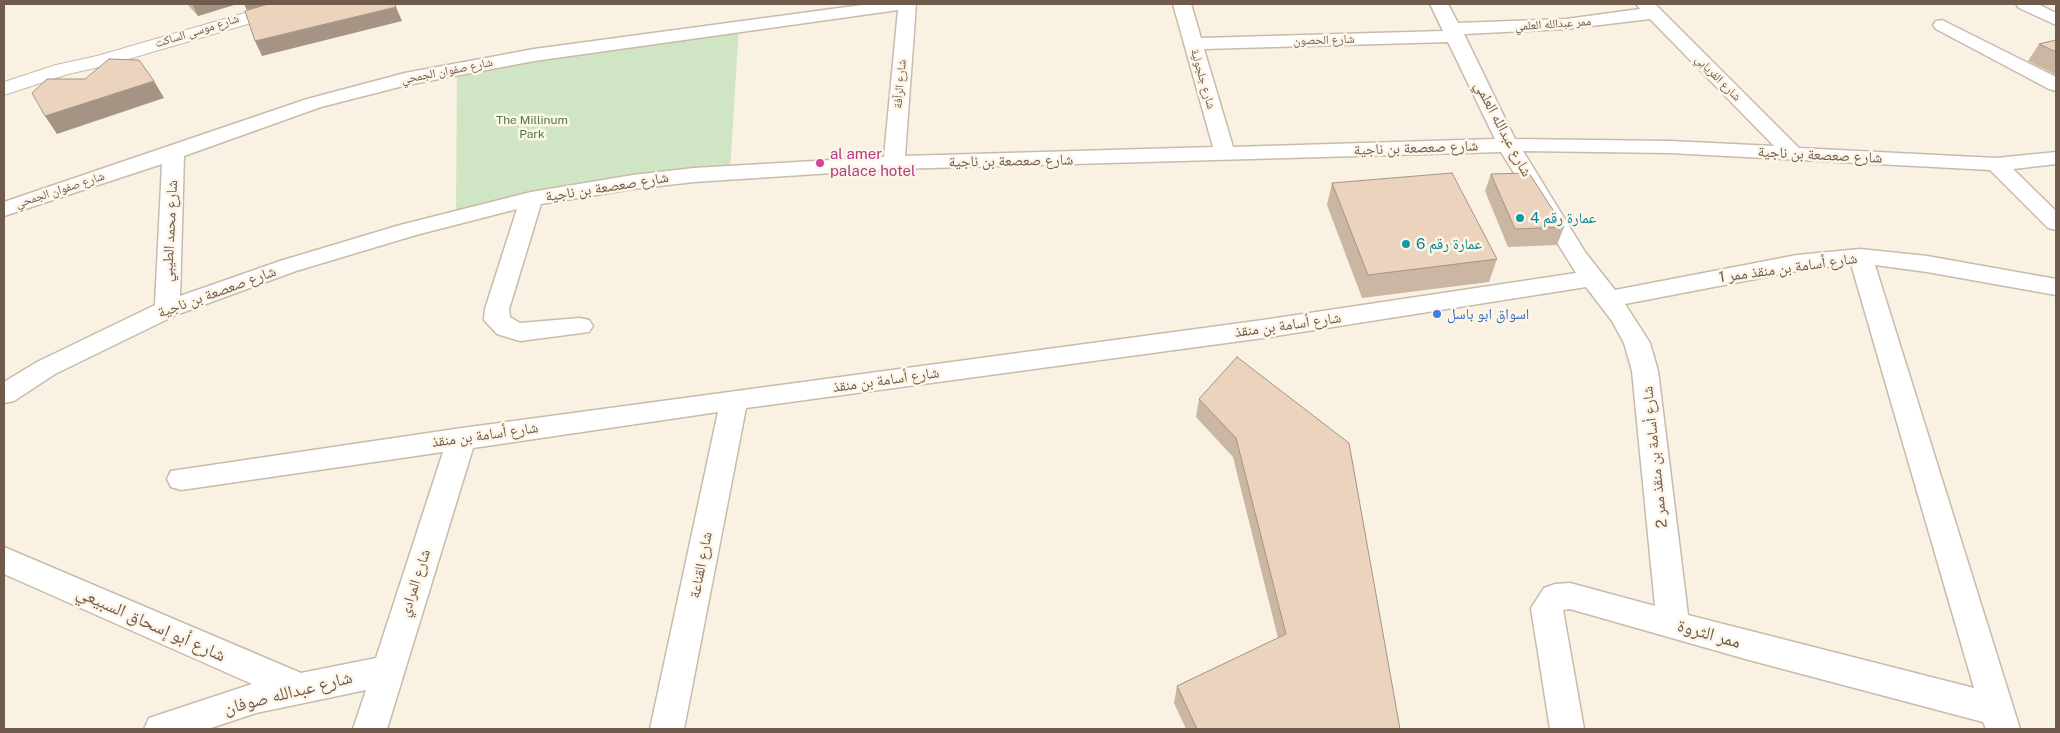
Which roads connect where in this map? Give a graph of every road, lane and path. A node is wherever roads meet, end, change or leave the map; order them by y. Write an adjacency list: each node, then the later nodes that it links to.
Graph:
1 (295, 4): 11 (street, شارع موسى الساكت)
2 (906, 4): 17 (street, شارع صفوان الجمحي); 20 (street, شارع الرأفة)
3 (1182, 4): 10 (street, شارع جلجولية)
4 (1439, 4): 9 (street, شارع عبدالله العلمي)
5 (2025, 4): 7 (street)
6 (1650, 9): 9 (street, ممر عبدالله العلمي); 16 (street, شارع الفريابي)
7 (2056, 20)
8 (1942, 26): 12 (street)
9 (1454, 33): 10 (street, شارع الحصون); 15 (street, شارع عبدالله العلمي)
10 (1193, 44): 18 (street, شارع جلجولية)
11 (100, 61): 13 (street, شارع موسى الساكت); 14 (street, شارع موسى الساكت)
12 (2056, 84)
13 (4, 89)
14 (4, 99)
15 (1508, 145): 16 (street, شارع صعصعة بن ناجية); 18 (street, شارع صعصعة بن ناجية); 27 (street, شارع عبدالله العلمي)
16 (1792, 152): 21 (street, شارع صعصعة بن ناجية)
17 (173, 153): 23 (street, شارع صفوان الجمحي); 28 (street, شارع محمد الطيبي)
18 (1225, 154): 20 (street, شارع صعصعة بن ناجية)
19 (2056, 158): 21 (street, شارع صعصعة بن ناجية)
20 (894, 164): 22 (street, شارع صعصعة بن ناجية)
21 (1996, 164): 24 (street)
22 (530, 200): 28 (street, شارع صعصعة بن ناجية); 29 (street)
23 (4, 209)
24 (2056, 223)
25 (1860, 256): 26 (street, شارع أسامة بن منقذ ممر 1); 27 (street, شارع أسامة بن منقذ ممر 1); 38 (street, ممر الثروة)
26 (2056, 287)
27 (1600, 289): 31 (street, شارع أسامة بن منقذ); 35 (street, شارع أسامة بن منقذ ممر 2)
28 (166, 309): 30 (street, شارع صعصعة بن ناجية)
29 (580, 326)
30 (4, 394)
31 (734, 400): 32 (street, شارع أسامة بن منقذ); 41 (street, شارع القناعة)
32 (462, 438): 33 (street, شارع أسامة بن منقذ); 36 (street, شارع المرادي)
33 (181, 479)
34 (4, 560): 37 (street, شارع أبو إسحاق السبيعي)
35 (1673, 624): 38 (street, ممر الثروة); 42 (street, ممر الثروة)
36 (388, 670): 37 (street, شارع عبدالله صوفان); 40 (street, شارع المرادي)
37 (298, 688): 39 (street, شارع عبدالله صوفان)
38 (1999, 719)
39 (161, 729)
40 (370, 729)
41 (668, 729)
42 (1567, 729)

